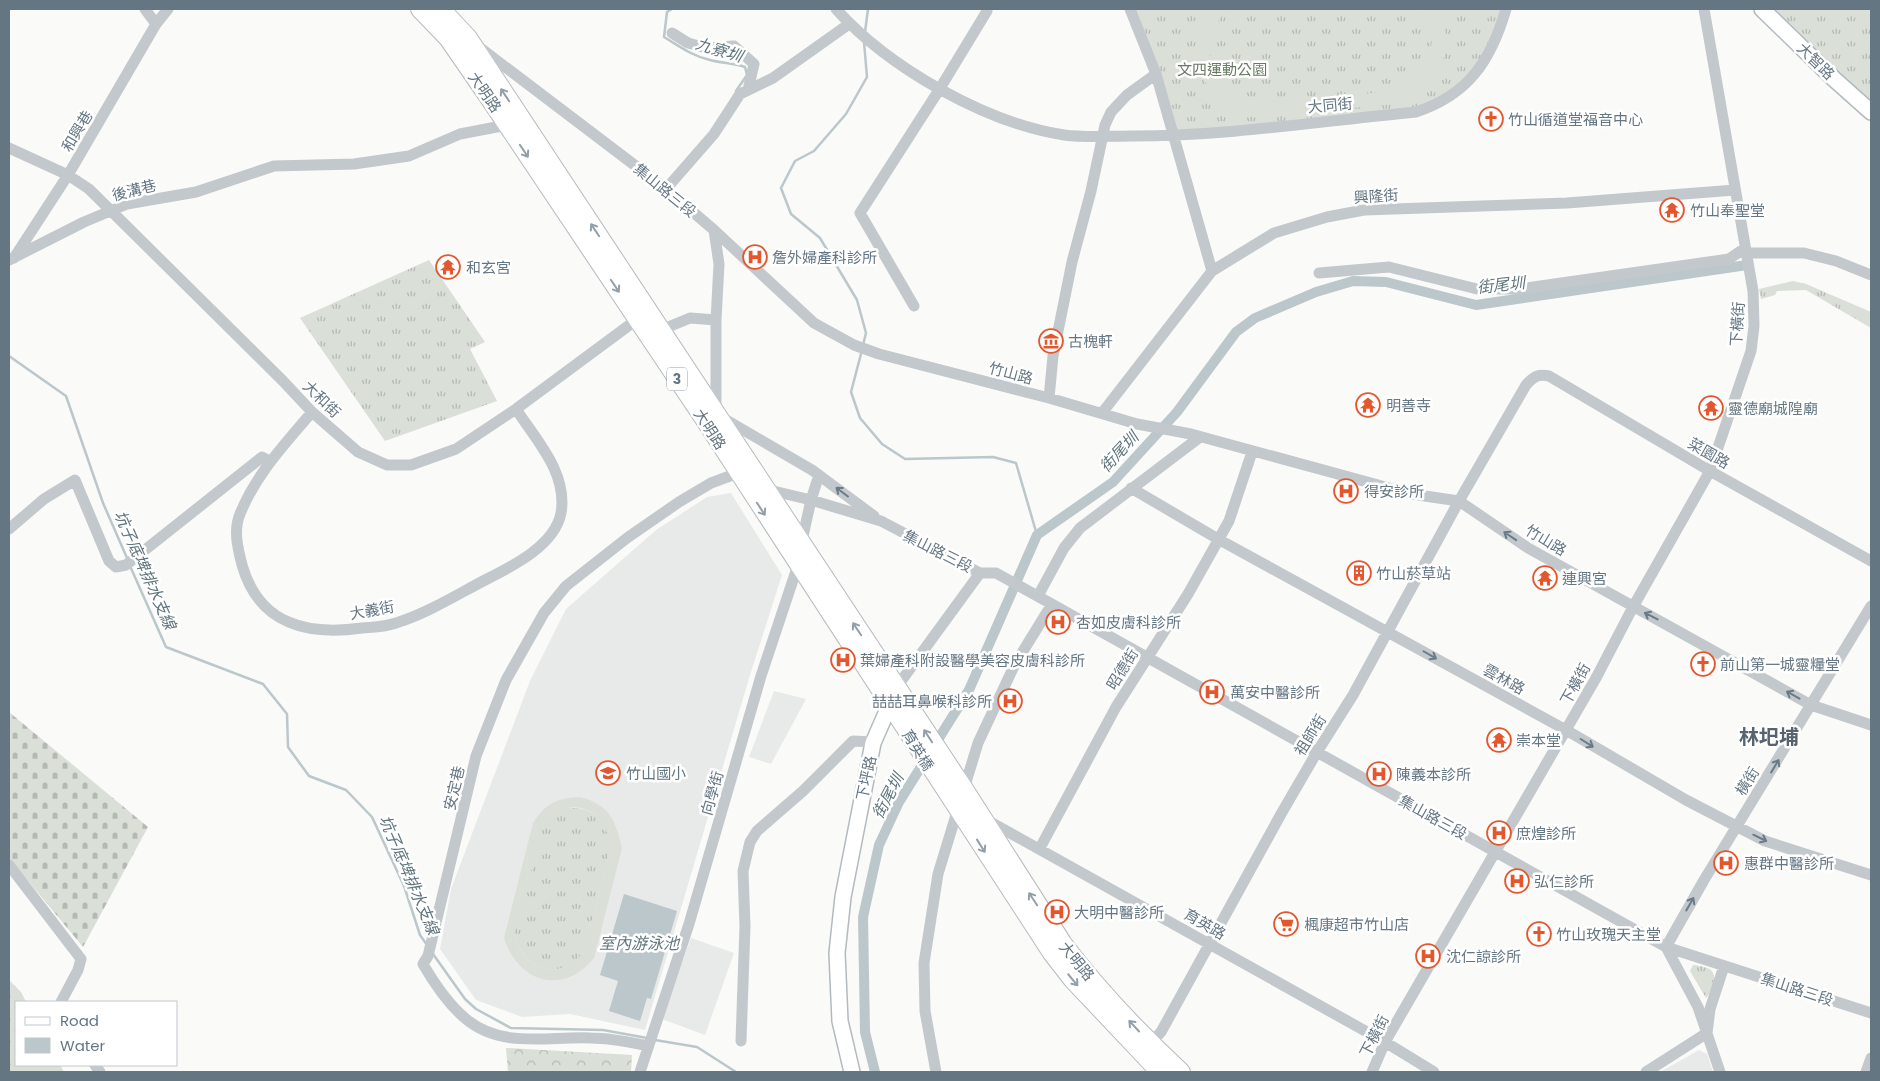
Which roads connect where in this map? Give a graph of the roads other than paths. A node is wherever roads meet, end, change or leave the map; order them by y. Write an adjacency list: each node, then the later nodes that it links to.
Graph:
1 (145, 9): 11 (street)
2 (168, 9): 11 (street, 和興巷)
3 (420, 9): 14 (main road, 3)
4 (441, 9): 15 (main road, 集山路三段 / 3)
5 (836, 9): 12 (street, 大同街)
6 (1130, 9): 16 (street)
7 (1506, 9): 22 (street, 大同街)
8 (1704, 9): 26 (street, 下橫街)
9 (1762, 9): 19 (street, 大智路)
10 (987, 11): 18 (street)
11 (156, 24): 24 (street, 和興巷)
12 (853, 27): 17 (street); 18 (street, 大同街)
13 (672, 33): 17 (street)
14 (448, 38): 15 (street); 20 (main road, 大明路 / 3)
15 (468, 38): 25 (street, 集山路三段); 35 (main road, 大明路 / 3, one-way to 15)
16 (1156, 74): 21 (street); 22 (street)
17 (748, 90): 25 (street)
18 (939, 90): 21 (street, 大同街); 34 (street)
19 (1871, 112)
20 (507, 125): 27 (street, 後溝巷); 35 (main road, 大明路 / 3, one-way to 35)
21 (1103, 136): 22 (street, 大同街); 40 (street)
22 (1174, 136): 31 (street)
23 (9, 148): 24 (street, 大和街)
24 (68, 175): 27 (street, 大和街); 30 (street, 和興巷)
25 (666, 190): 28 (street, 集山路三段)
26 (1735, 190): 29 (street, 下橫街); 31 (street, 興隆街)
27 (112, 210): 30 (street, 後溝巷); 42 (street, 大和街)
28 (714, 230): 36 (street); 38 (street, 集山路三段)
29 (1746, 250): 32 (street); 33 (street); 48 (street, 下橫街)
30 (10, 262)
31 (1212, 271): 43 (street, 興隆街)
32 (1319, 274)
33 (1871, 275)
34 (914, 306)
35 (643, 315): 37 (main road, 大明路 / 3); 41 (street, 大和街); 44 (main road, 大明路 / 3)
36 (716, 320): 37 (street); 44 (street)
37 (661, 330): 44 (main road, 大明路 / 3)
38 (854, 345): 40 (street, 竹山路)
39 (1532, 378): 48 (street, 菜園路); 54 (street, 祖師街)
40 (1048, 398): 43 (street, 竹山路)
41 (516, 408): 42 (street, 大和街); 47 (street, 大義街)
42 (312, 412): 47 (street, 大義街)
43 (1102, 413): 45 (street, 竹山路)
44 (710, 417): 49 (main road, 大明路 / 3); 50 (street, 集山路三段); 52 (main road, 大明路 / 3)
45 (1200, 437): 46 (street, 竹山路); 51 (street)
46 (1252, 452): 54 (street, 竹山路); 57 (street, 昭德街)
47 (269, 462): 56 (street)
48 (1710, 471): 59 (street, 菜園路); 65 (street, 下橫街)
49 (738, 473): 52 (street, 集山路三段); 60 (main road, 大明路 / 3, one-way to 60); 94 (street, 安定巷)
50 (819, 475): 53 (street); 55 (street, 集山路三段, one-way to 50)
51 (1131, 488): 57 (street, 雲林路); 62 (street)
52 (764, 489): 53 (street, 集山路三段); 58 (main road, 大明路 / 3)
53 (811, 500): 55 (street, 集山路三段); 58 (street)
54 (1459, 501): 65 (street, 竹山路, one-way to 54); 66 (street, 祖師街)
55 (881, 521): 61 (street, 集山路三段)
56 (9, 529)
57 (1218, 539): 66 (street, 雲林路); 67 (street, 昭德街)
58 (801, 545): 68 (main road, 大明路 / 3, one-way to 58)
59 (1871, 561)
60 (798, 564): 70 (main road, 大明路 / 3); 94 (street, 向學街)
61 (980, 573): 62 (street, 集山路三段); 68 (street, 下坪路)
62 (1038, 596): 63 (street, 集山路三段)
63 (1052, 604): 67 (street, 集山路三段); 78 (street)
64 (1871, 606): 69 (street, 橫街)
65 (1633, 607): 69 (street, 竹山路, one-way to 65); 73 (street, 下橫街)
66 (1387, 631): 73 (street, 雲林路, one-way to 73); 75 (street, 祖師街)
67 (1146, 657): 75 (street, 集山路三段); 82 (street, 昭德街)
68 (896, 688): 70 (street, 下坪路); 71 (main road, 大明路 / 3)
69 (1812, 705): 72 (street, 竹山路); 81 (street, 橫街, one-way to 69)
70 (891, 707): 71 (main road, 大明路 / 3); 74 (street, 下坪路)
71 (908, 718): 76 (main road, 育英橋 / 3, one-way to 71); 77 (main road, 育英橋 / 3)
72 (1871, 725)
73 (1566, 730): 81 (street, 雲林路, one-way to 81); 83 (street, 下橫街)
74 (874, 742): 92 (street); 98 (street, 下坪路)
75 (1317, 752): 83 (street, 集山路三段); 86 (street, 祖師街)
76 (943, 758): 78 (main road, 大明路 / 3)
77 (934, 776): 79 (main road, 大明路 / 3)
78 (964, 789): 79 (street); 80 (main road, 大明路 / 3)
79 (958, 808): 80 (street, 育英路); 95 (main road, 大明路 / 3, one-way to 95); 99 (street)
80 (982, 817): 82 (street, 育英路); 95 (main road, 大明路 / 3, one-way to 80)
81 (1737, 826): 85 (street, 雲林路, one-way to 85); 87 (street, 橫街, one-way to 81)
82 (1040, 848): 86 (street, 育英路)
83 (1496, 852): 87 (street, 集山路三段); 93 (street, 下橫街)
84 (9, 865): 89 (street)
85 (1871, 876)
86 (1210, 944): 93 (street, 育英路); 95 (street, 祖師街)
87 (1666, 947): 88 (street, 集山路三段); 91 (street)
88 (1724, 966): 90 (street, 集山路三段); 91 (street)
89 (62, 1001)
90 (1871, 1013)
91 (1707, 1033): 104 (street); 105 (street)
92 (741, 1041)
93 (1386, 1042): 102 (street, 下橫街); 103 (street, 育英路)
94 (648, 1046): 97 (street)
95 (1146, 1049): 100 (main road, 大明路 / 3); 101 (main road, 大明路 / 3)
96 (1871, 1058): 106 (street)
97 (640, 1072)
98 (852, 1072)
99 (936, 1072)
100 (1160, 1072)
101 (1181, 1072)
102 (1372, 1072)
103 (1434, 1072)
104 (1646, 1072)
105 (1720, 1072)
106 (1866, 1072)

